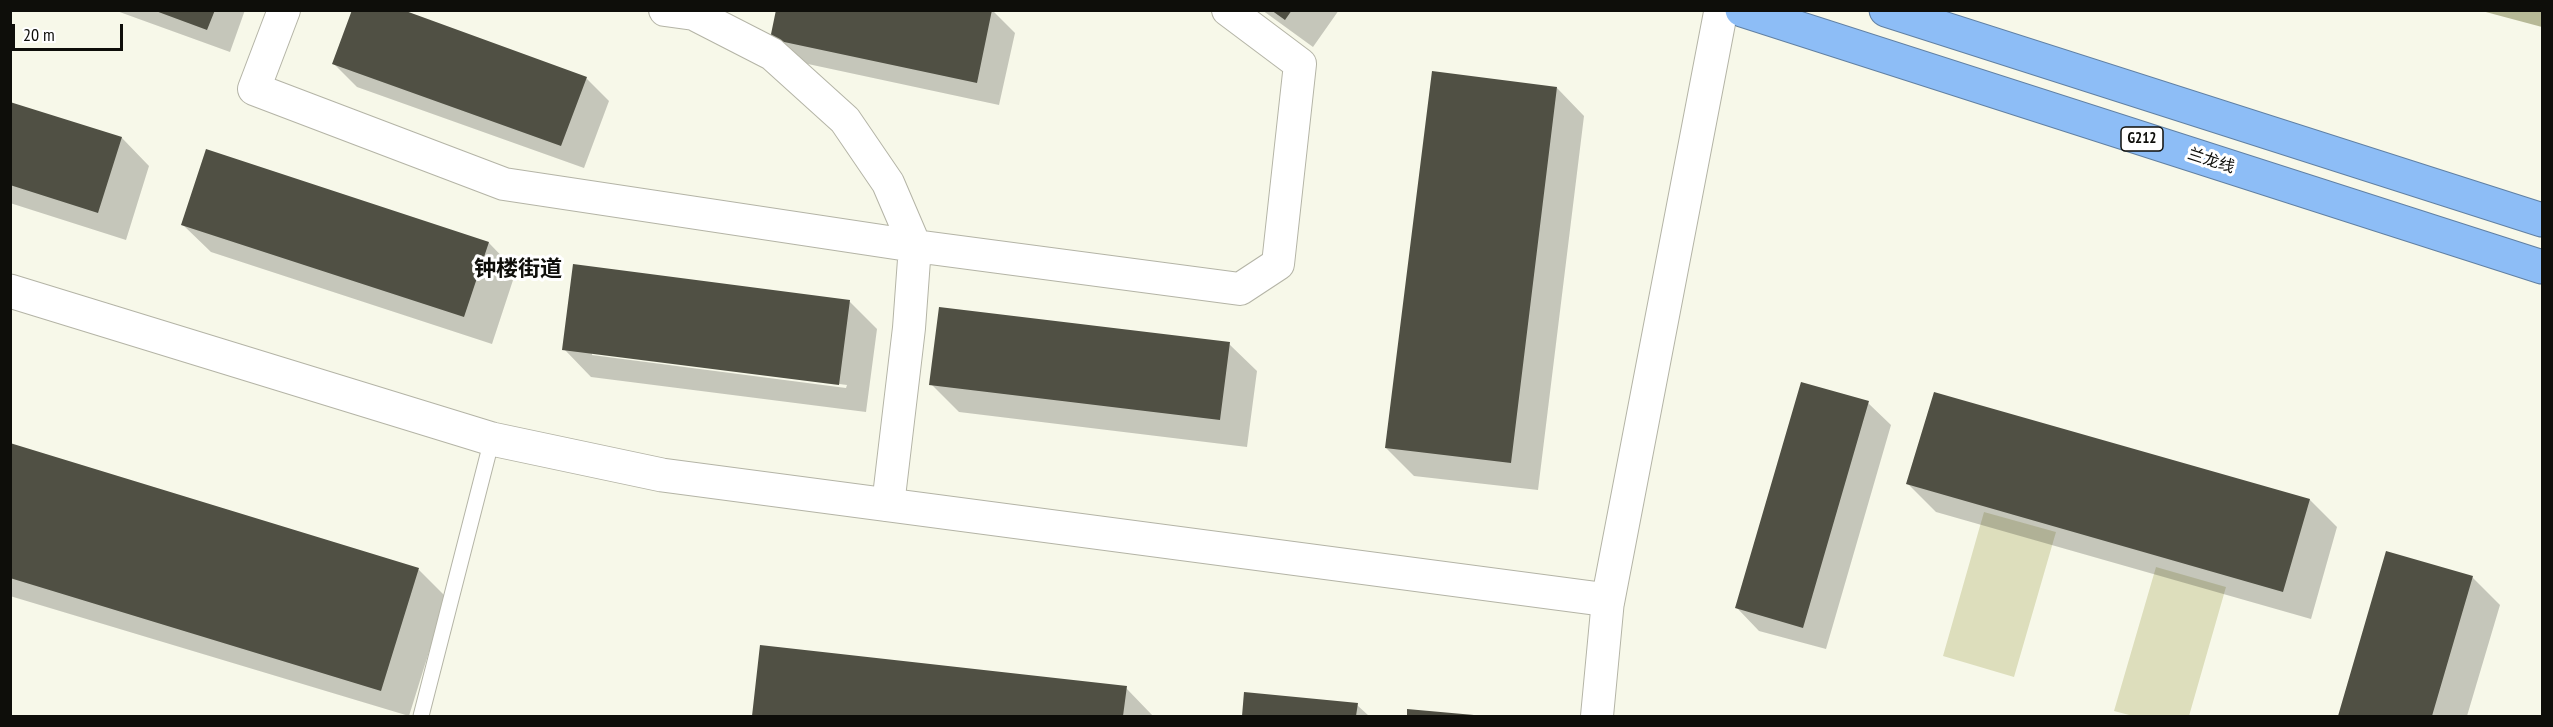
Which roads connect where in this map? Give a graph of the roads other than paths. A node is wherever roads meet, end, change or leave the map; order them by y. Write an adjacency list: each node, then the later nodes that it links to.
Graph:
1 (284, 10): 8 (street)
2 (665, 10): 8 (street)
3 (1228, 10): 8 (street)
4 (1722, 10): 13 (street)
5 (1742, 10): 9 (highway, 兰龙线 / G212)
6 (1886, 10): 7 (highway)
7 (2542, 219)
8 (915, 246): 12 (street)
9 (2542, 267)
10 (10, 291): 11 (street)
11 (492, 439): 12 (street); 14 (lane)
12 (888, 504): 13 (street)
13 (1608, 600): 15 (street)
14 (421, 717)
15 (1598, 717)

